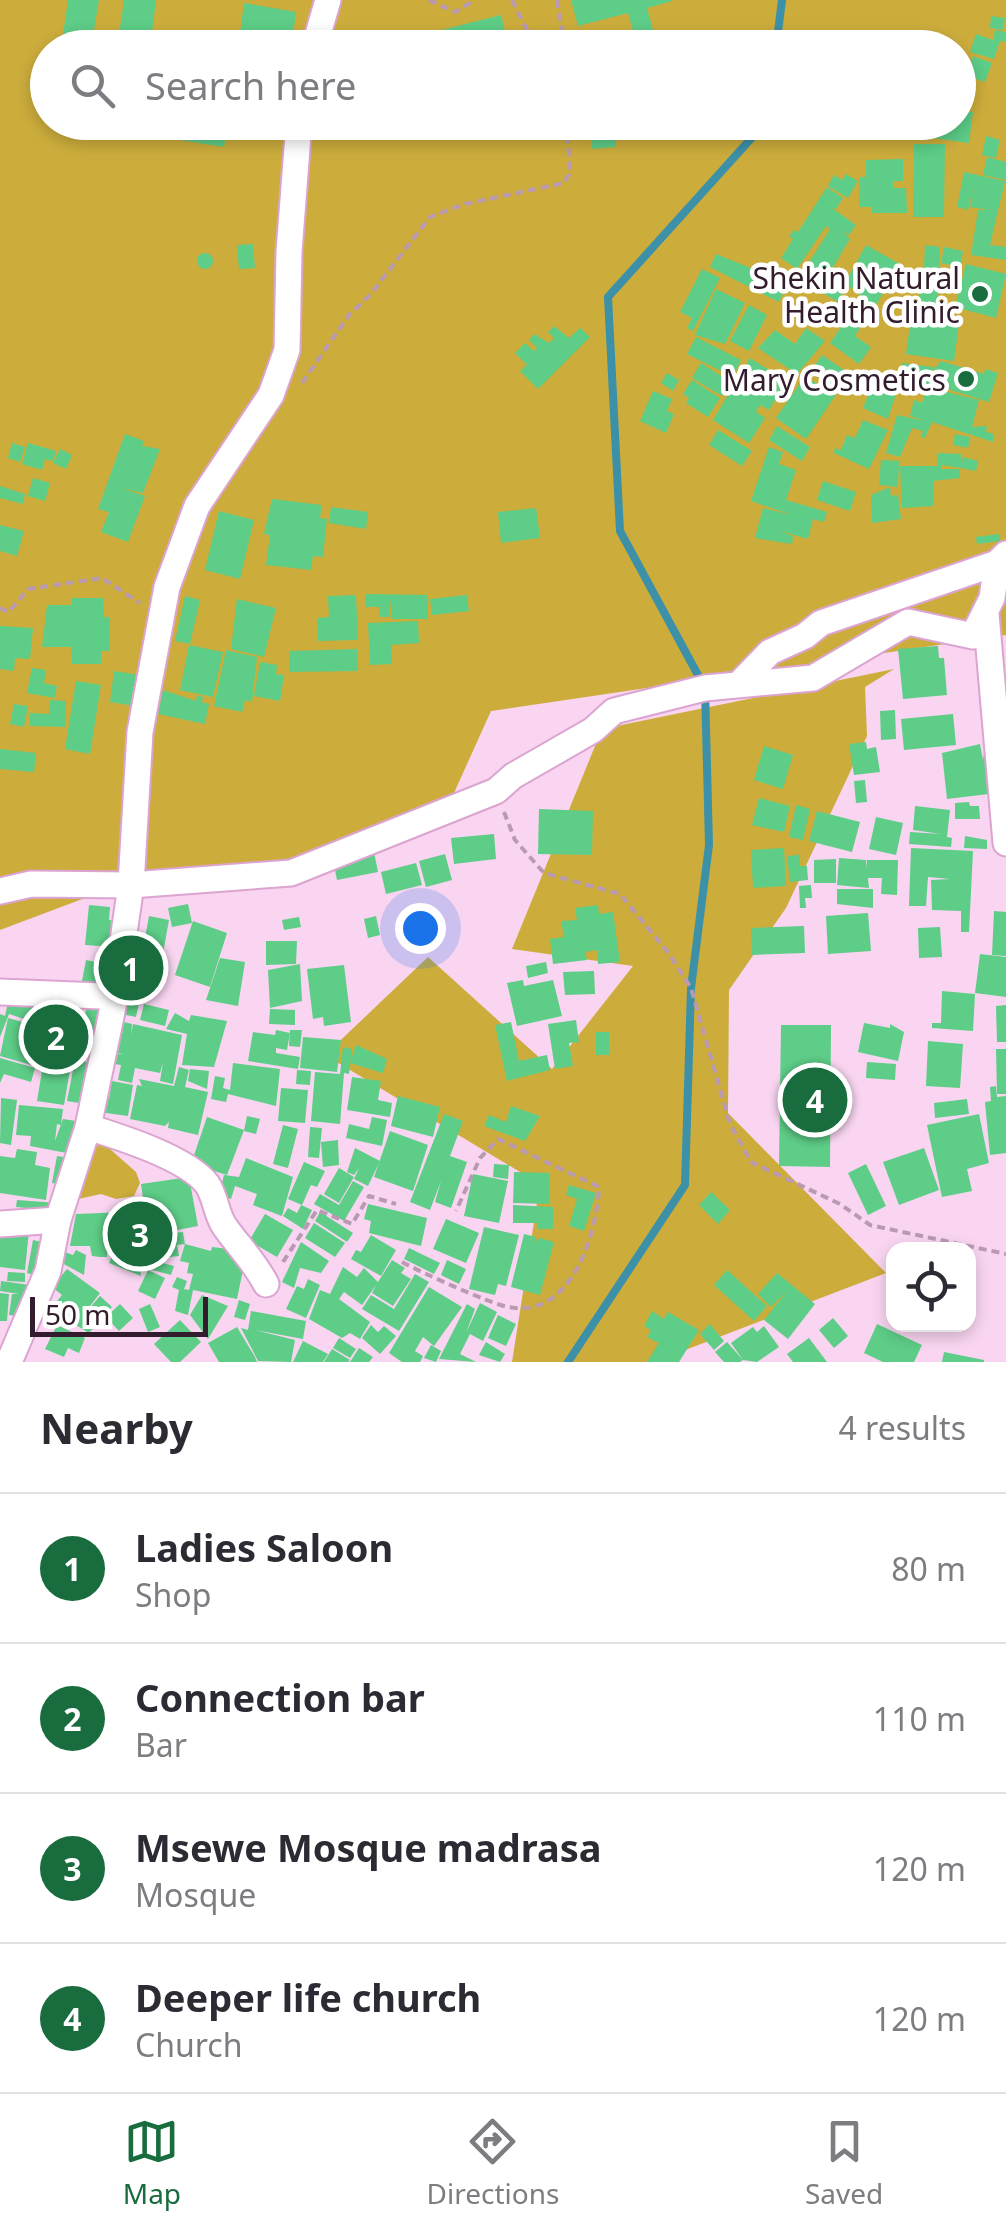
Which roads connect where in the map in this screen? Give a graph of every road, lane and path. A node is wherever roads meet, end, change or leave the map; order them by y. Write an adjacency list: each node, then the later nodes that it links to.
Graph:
1 (328, 0): 6 (street)
2 (430, 0): 3 (path)
3 (475, 0)
4 (512, 0): 7 (path)
5 (558, 0): 8 (path)
6 (319, 30)
7 (527, 30)
8 (562, 30)
9 (299, 140): 13 (street)
10 (568, 140): 11 (path)
11 (301, 385)
12 (1001, 559): 15 (street); 16 (street)
13 (162, 604): 14 (path); 20 (street)
14 (0, 608)
15 (985, 611): 16 (street); 18 (street)
16 (739, 684): 17 (street)
17 (496, 791): 20 (street); 30 (path)
18 (1006, 844)
19 (32, 884): 20 (street); 21 (street); 22 (street)
20 (131, 884): 24 (street)
21 (0, 892)
22 (0, 904)
23 (0, 992): 24 (street)
24 (114, 1002): 25 (street)
25 (88, 1127): 28 (street); 32 (street)
26 (396, 1204): 32 (path)
27 (456, 1211): 31 (path)
28 (58, 1220): 29 (street); 33 (street)
29 (0, 1224)
30 (1006, 1254)
31 (402, 1262)
32 (266, 1284)
33 (9, 1362)

